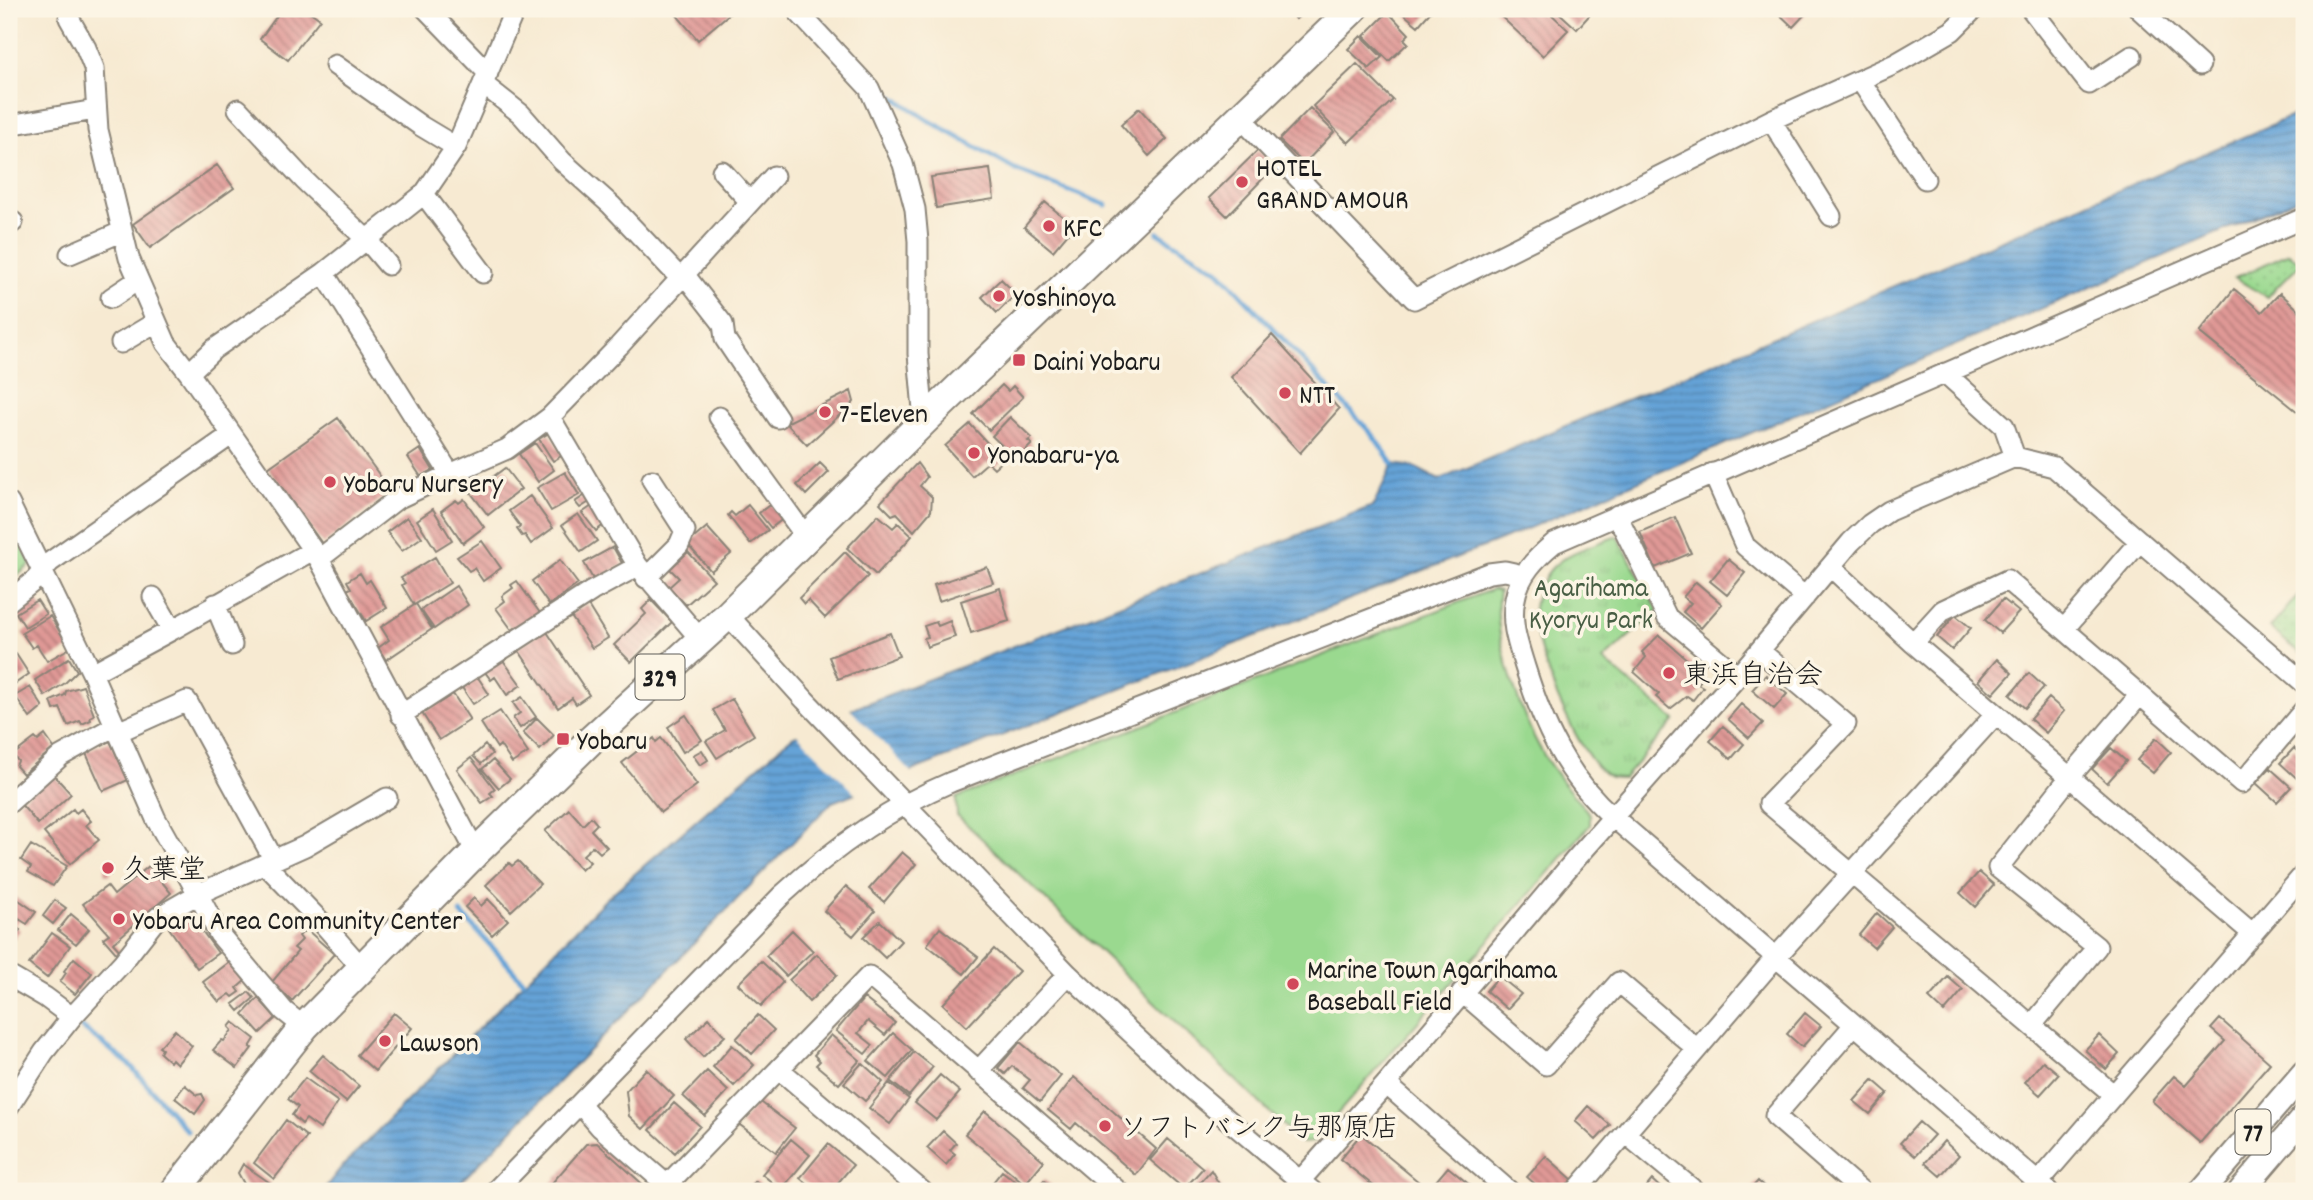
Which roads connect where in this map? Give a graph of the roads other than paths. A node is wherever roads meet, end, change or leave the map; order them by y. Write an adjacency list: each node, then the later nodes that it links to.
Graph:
1 (426, 9): 12 (street)
2 (515, 9): 12 (street)
3 (798, 9): 43 (street)
4 (1353, 9): 16 (highway, 329)
5 (1974, 9): 13 (street)
6 (2031, 9): 9 (street)
7 (2139, 9): 11 (street)
8 (69, 18): 15 (street)
9 (2132, 56)
10 (335, 65): 19 (street)
11 (2200, 65)
12 (485, 78): 19 (street); 33 (street)
13 (1860, 80): 17 (street); 22 (street)
14 (238, 109): 28 (street)
15 (95, 110): 18 (street); 27 (street)
16 (1240, 117): 17 (street); 43 (highway, 329)
17 (1772, 120): 25 (street)
18 (9, 125)
19 (456, 147): 23 (street)
20 (722, 171): 24 (street)
21 (774, 176): 24 (street)
22 (1925, 179)
23 (424, 194): 28 (street); 32 (street)
24 (750, 202): 33 (street)
25 (1831, 216)
26 (2304, 218): 39 (street)
27 (121, 232): 29 (street); 34 (street)
28 (368, 240): 30 (street); 31 (street)
29 (70, 254)
30 (388, 265)
31 (324, 273): 38 (street); 47 (street)
32 (483, 273)
33 (682, 276): 40 (street); 42 (street)
34 (138, 281): 35 (street); 36 (street)
35 (111, 298)
36 (156, 321): 37 (street); 38 (street)
37 (121, 343)
38 (189, 373): 44 (street)
39 (1945, 373): 45 (street); 46 (street)
40 (551, 417): 47 (street); 56 (street)
41 (719, 417): 51 (street)
42 (778, 418)
43 (924, 421): 51 (highway, 329)
44 (230, 435): 53 (street); 55 (street)
45 (2015, 457): 52 (street); 54 (street)
46 (1713, 473): 50 (street); 59 (street)
47 (450, 474): 53 (street)
48 (652, 480): 56 (street)
49 (9, 503): 55 (street)
50 (1618, 515): 57 (street); 70 (street)
51 (806, 537): 62 (highway, 329)
52 (2140, 541): 63 (street); 71 (street)
53 (316, 554): 61 (street); 75 (street)
54 (1831, 567): 59 (street); 66 (street)
55 (41, 571): 60 (street); 69 (street)
56 (642, 572): 65 (street); 75 (street)
57 (1523, 575): 80 (street); 81 (street)
58 (153, 597): 64 (street)
59 (1805, 597): 68 (street)
60 (9, 601)
61 (215, 604): 64 (street); 67 (street)
62 (728, 615): 65 (highway, 329); 80 (street)
63 (2064, 629): 66 (street); 72 (street)
64 (172, 630): 69 (street)
65 (701, 639): 82 (highway, 329)
66 (1913, 643): 74 (street)
67 (232, 645)
68 (1760, 651): 70 (street); 84 (street)
69 (92, 673): 76 (street)
70 (1738, 676): 81 (street)
71 (2304, 682)
72 (2139, 696): 73 (street); 77 (street)
73 (2304, 710)
74 (1996, 714): 77 (street); 84 (street)
75 (401, 715): 82 (street)
76 (116, 729): 79 (street); 83 (street); 86 (street)
77 (2069, 778): 87 (street); 95 (street)
78 (387, 798): 83 (street)
79 (9, 803)
80 (905, 803): 90 (street); 104 (street)
81 (1613, 817): 88 (street); 92 (street)
82 (475, 852): 89 (highway, 329)
83 (270, 862): 86 (street); 89 (street)
84 (1851, 874): 88 (street); 95 (street)
85 (2304, 874): 87 (street)
86 (198, 894): 93 (street); 96 (street)
87 (2253, 934): 102 (street)
88 (1776, 957): 94 (street); 97 (street)
89 (361, 967): 96 (highway, 329)
90 (1068, 974): 99 (street); 107 (street)
91 (9, 976): 93 (street)
92 (1462, 992): 97 (street); 101 (street)
93 (72, 1017): 103 (street)
94 (1854, 1025): 108 (street); 117 (street)
95 (2032, 1025): 102 (street)
96 (304, 1027): 110 (highway, 329)
97 (1697, 1049): 106 (street)
98 (779, 1069): 99 (street); 109 (street); 112 (street)
99 (978, 1071): 113 (street)
100 (2304, 1073): 118 (main road, 77)
101 (1386, 1084): 107 (street); 114 (street)
102 (2114, 1096): 108 (street)
103 (9, 1105)
104 (581, 1105): 109 (street); 111 (street)
105 (2304, 1117): 119 (main road, 77)
106 (1626, 1134): 115 (street); 116 (street)
107 (1301, 1188)
108 (2039, 1188)
109 (667, 1189)
110 (175, 1191)
111 (495, 1191)
112 (922, 1191)
113 (1118, 1191)
114 (1509, 1191)
115 (1576, 1191)
116 (1695, 1191)
117 (1861, 1191)
118 (2202, 1191)
119 (2241, 1191)

